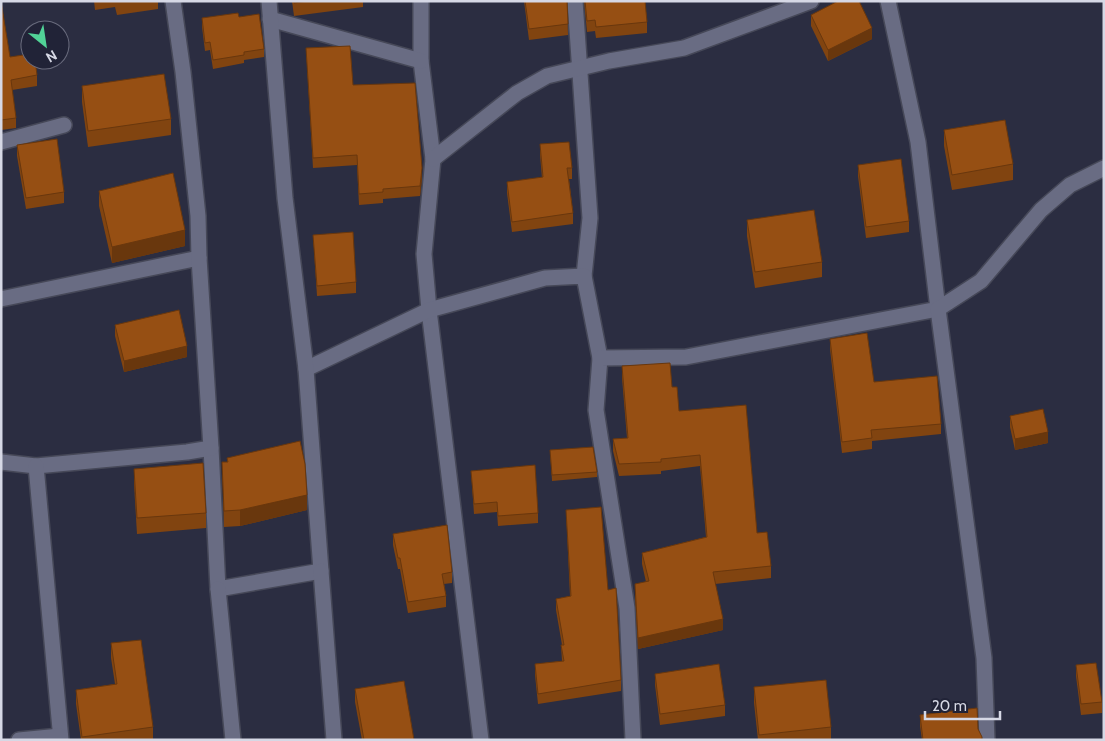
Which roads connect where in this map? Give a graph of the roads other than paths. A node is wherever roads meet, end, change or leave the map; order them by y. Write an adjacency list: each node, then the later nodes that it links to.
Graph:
1 (173, 1): 14 (street)
2 (269, 1): 7 (street)
3 (420, 1): 8 (street)
4 (575, 1): 9 (street)
5 (811, 1): 9 (street)
6 (888, 1): 17 (street)
7 (270, 19): 8 (street); 20 (street)
8 (421, 61): 12 (street)
9 (579, 68): 12 (street); 15 (street)
10 (64, 125): 11 (street)
11 (1, 142)
12 (433, 159): 18 (street)
13 (1104, 168): 17 (street)
14 (199, 258): 16 (street); 21 (street)
15 (584, 276): 18 (street); 19 (street)
16 (1, 299)
17 (938, 308): 19 (street); 32 (street)
18 (429, 310): 20 (street); 30 (street)
19 (600, 358): 31 (street)
20 (306, 369): 24 (street)
21 (211, 448): 23 (street); 25 (street)
22 (1, 462): 23 (street)
23 (36, 466): 26 (street)
24 (321, 570): 25 (street); 29 (street)
25 (218, 589): 28 (street)
26 (60, 738): 27 (street)
27 (19, 740)
28 (233, 740)
29 (334, 740)
30 (481, 740)
31 (633, 740)
32 (987, 740)

